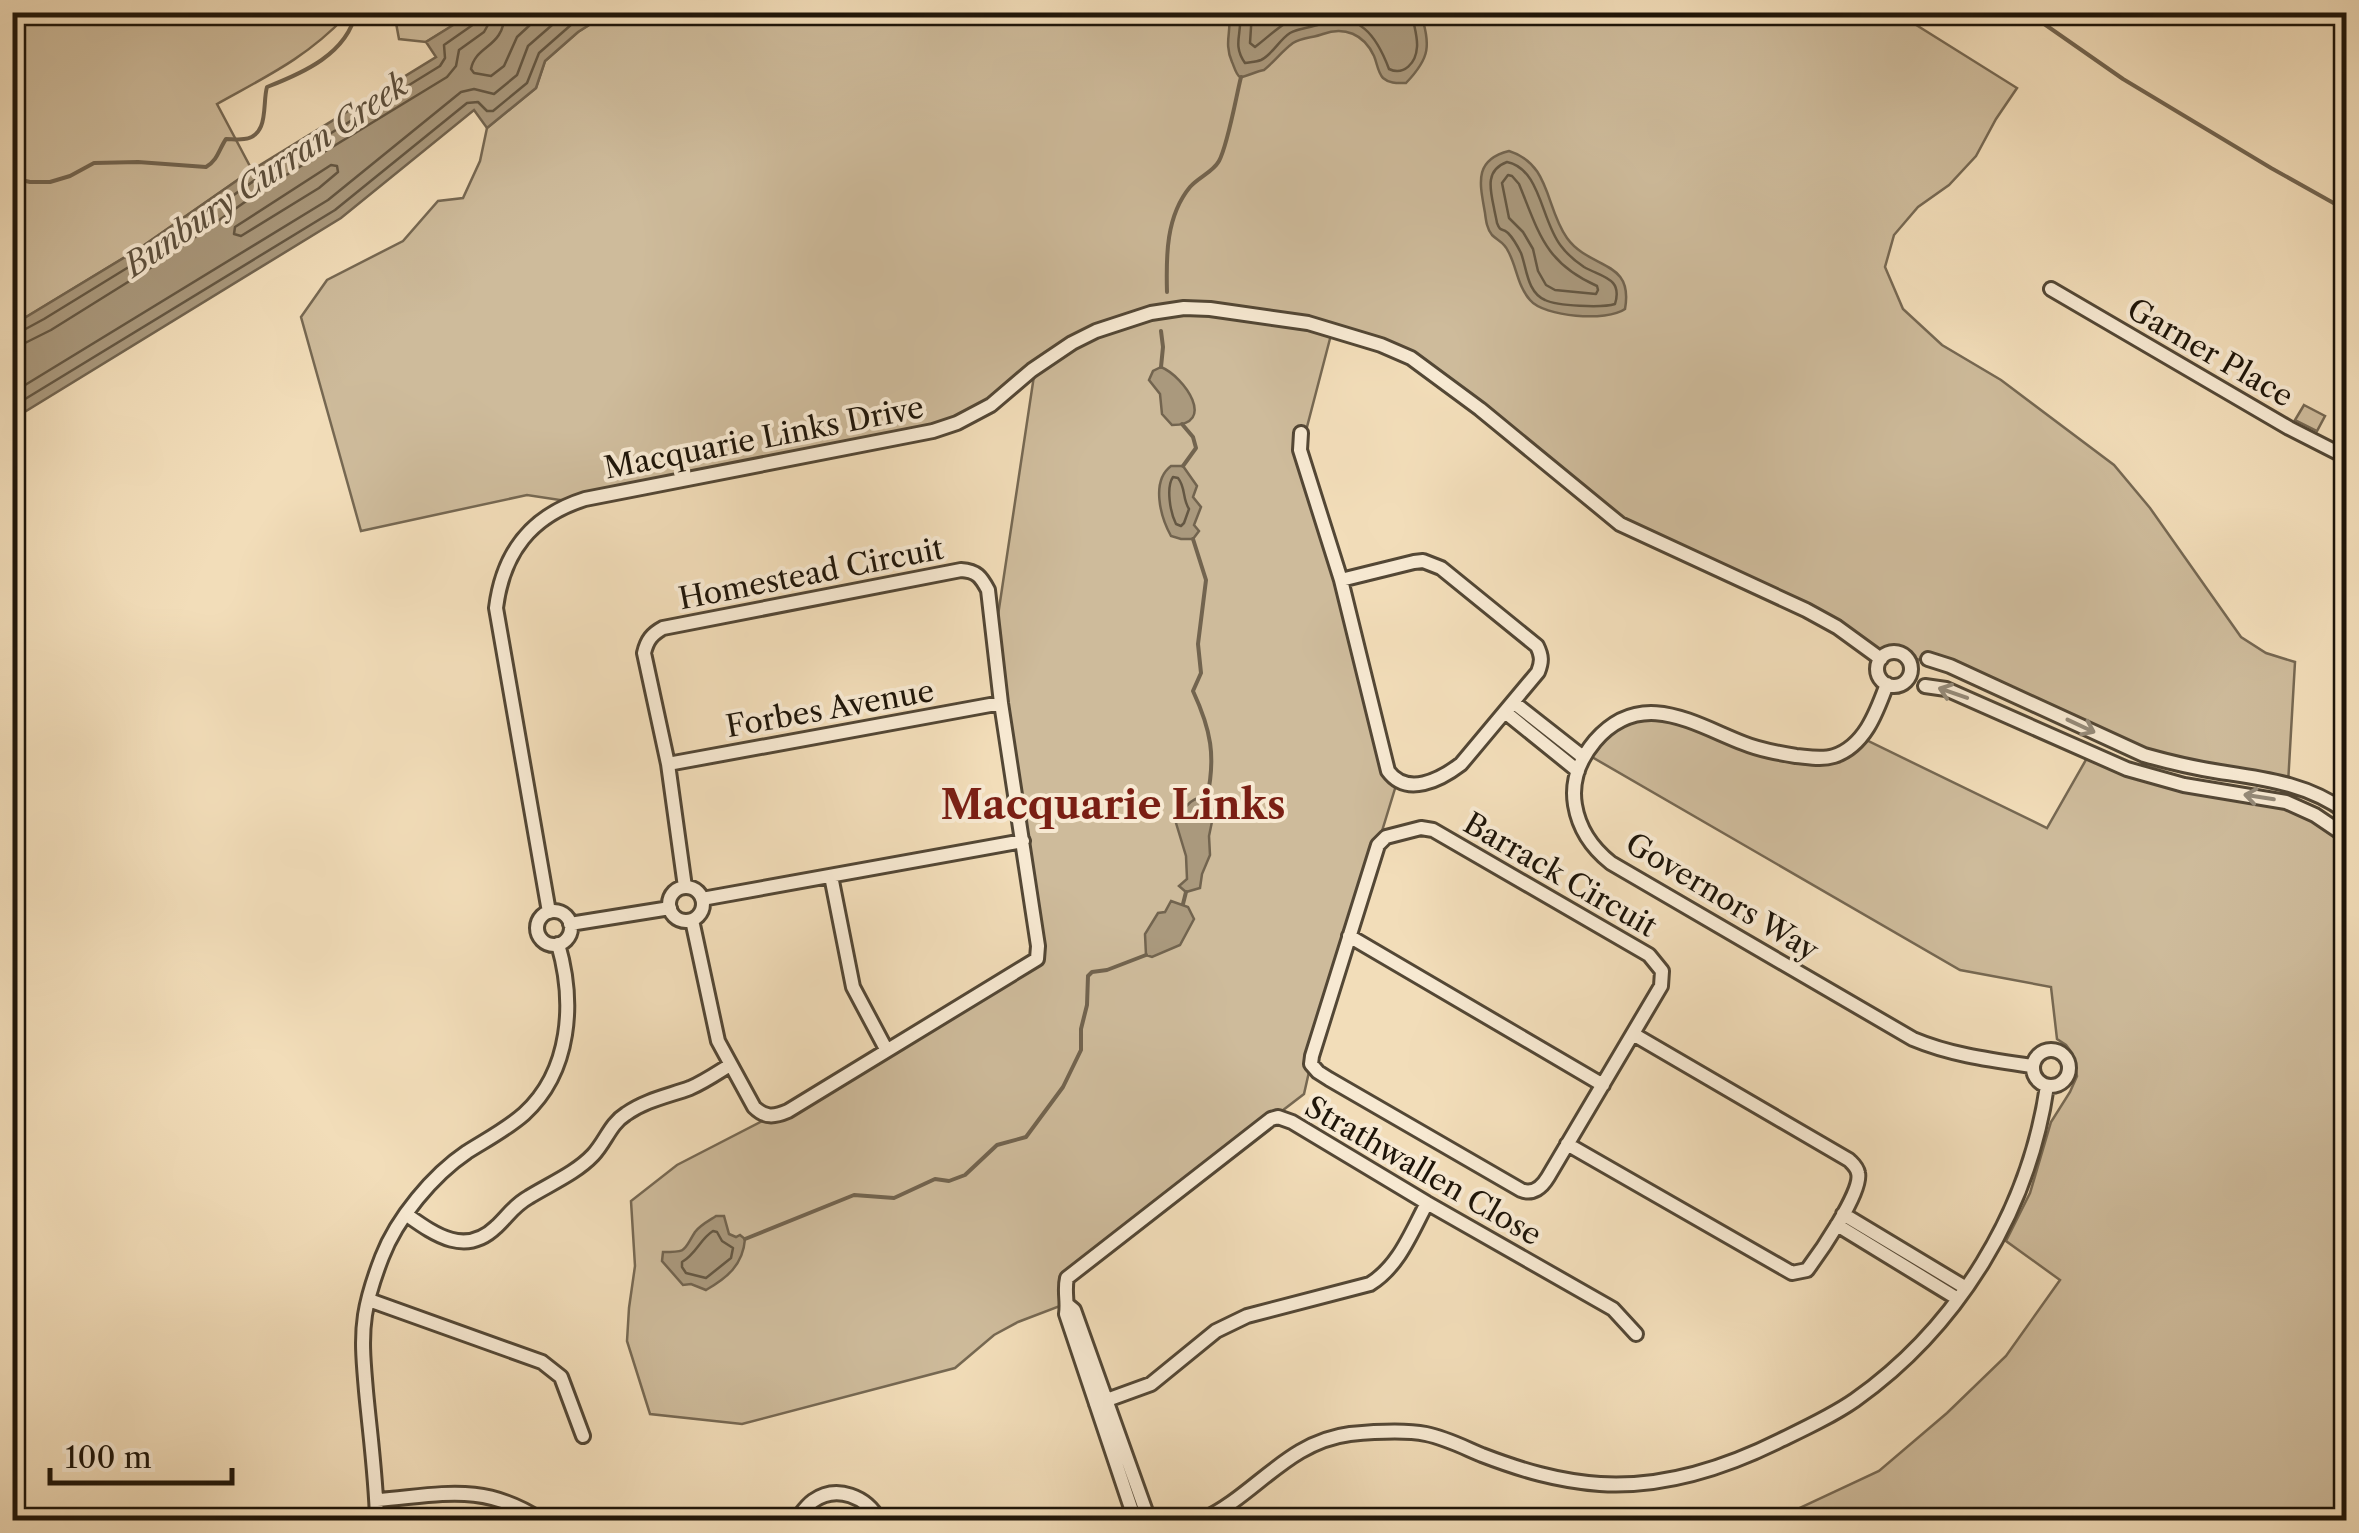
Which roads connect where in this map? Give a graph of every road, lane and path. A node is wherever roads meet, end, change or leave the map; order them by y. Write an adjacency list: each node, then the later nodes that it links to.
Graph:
1 (2051, 289): 3 (street, Garner Place)
2 (1301, 433): 4 (street)
3 (2346, 457)
4 (1341, 580): 10 (street); 10 (street)
5 (1880, 659): 7 (street); 7 (street); 20 (street, Macquarie Links Drive)
6 (1928, 660): 13 (street, one-way to 13)
7 (1887, 684): 12 (street)
8 (1925, 686): 14 (street, one-way to 8)
9 (1001, 703): 11 (street, Forbes Avenue); 11 (street, Homestead Circuit); 15 (street, Homestead Circuit)
10 (1509, 707): 12 (street)
11 (668, 764): 17 (street, Homestead Circuit)
12 (1580, 764): 28 (street, Governors Way)
13 (2346, 812)
14 (2346, 836)
15 (1023, 841): 16 (street); 26 (street, Homestead Circuit)
16 (831, 876): 18 (street); 26 (street)
17 (685, 888): 18 (street); 19 (street)
18 (702, 899): 21 (street)
19 (670, 908): 21 (street); 22 (street)
20 (549, 912): 22 (street); 24 (street)
21 (692, 920): 27 (street, Homestead Circuit)
22 (570, 924): 24 (street)
23 (1349, 936): 25 (street, Barrack Circuit); 29 (street); 31 (street, Barrack Circuit)
24 (558, 944): 33 (street)
25 (1633, 1034): 29 (street, Barrack Circuit); 34 (street)
26 (886, 1049): 27 (street, Homestead Circuit)
27 (730, 1065): 33 (street)
28 (2032, 1066): 30 (street); 30 (street)
29 (1603, 1084): 31 (street, Barrack Circuit)
30 (2047, 1086): 35 (street)
31 (1567, 1144): 34 (street)
32 (1427, 1203): 37 (street, Strathwallen Close); 38 (street); 38 (street, Strathwallen Close)
33 (407, 1215): 36 (street)
34 (1840, 1220): 35 (street)
35 (1962, 1293): 47 (street)
36 (368, 1300): 39 (street); 40 (street)
37 (1636, 1334)
38 (1101, 1402): 45 (street); 46 (street)
39 (583, 1436)
40 (377, 1500): 41 (street); 42 (street)
41 (377, 1520)
42 (541, 1520)
43 (796, 1520): 44 (street)
44 (878, 1520)
45 (1135, 1520)
46 (1149, 1520)
47 (1202, 1520)

